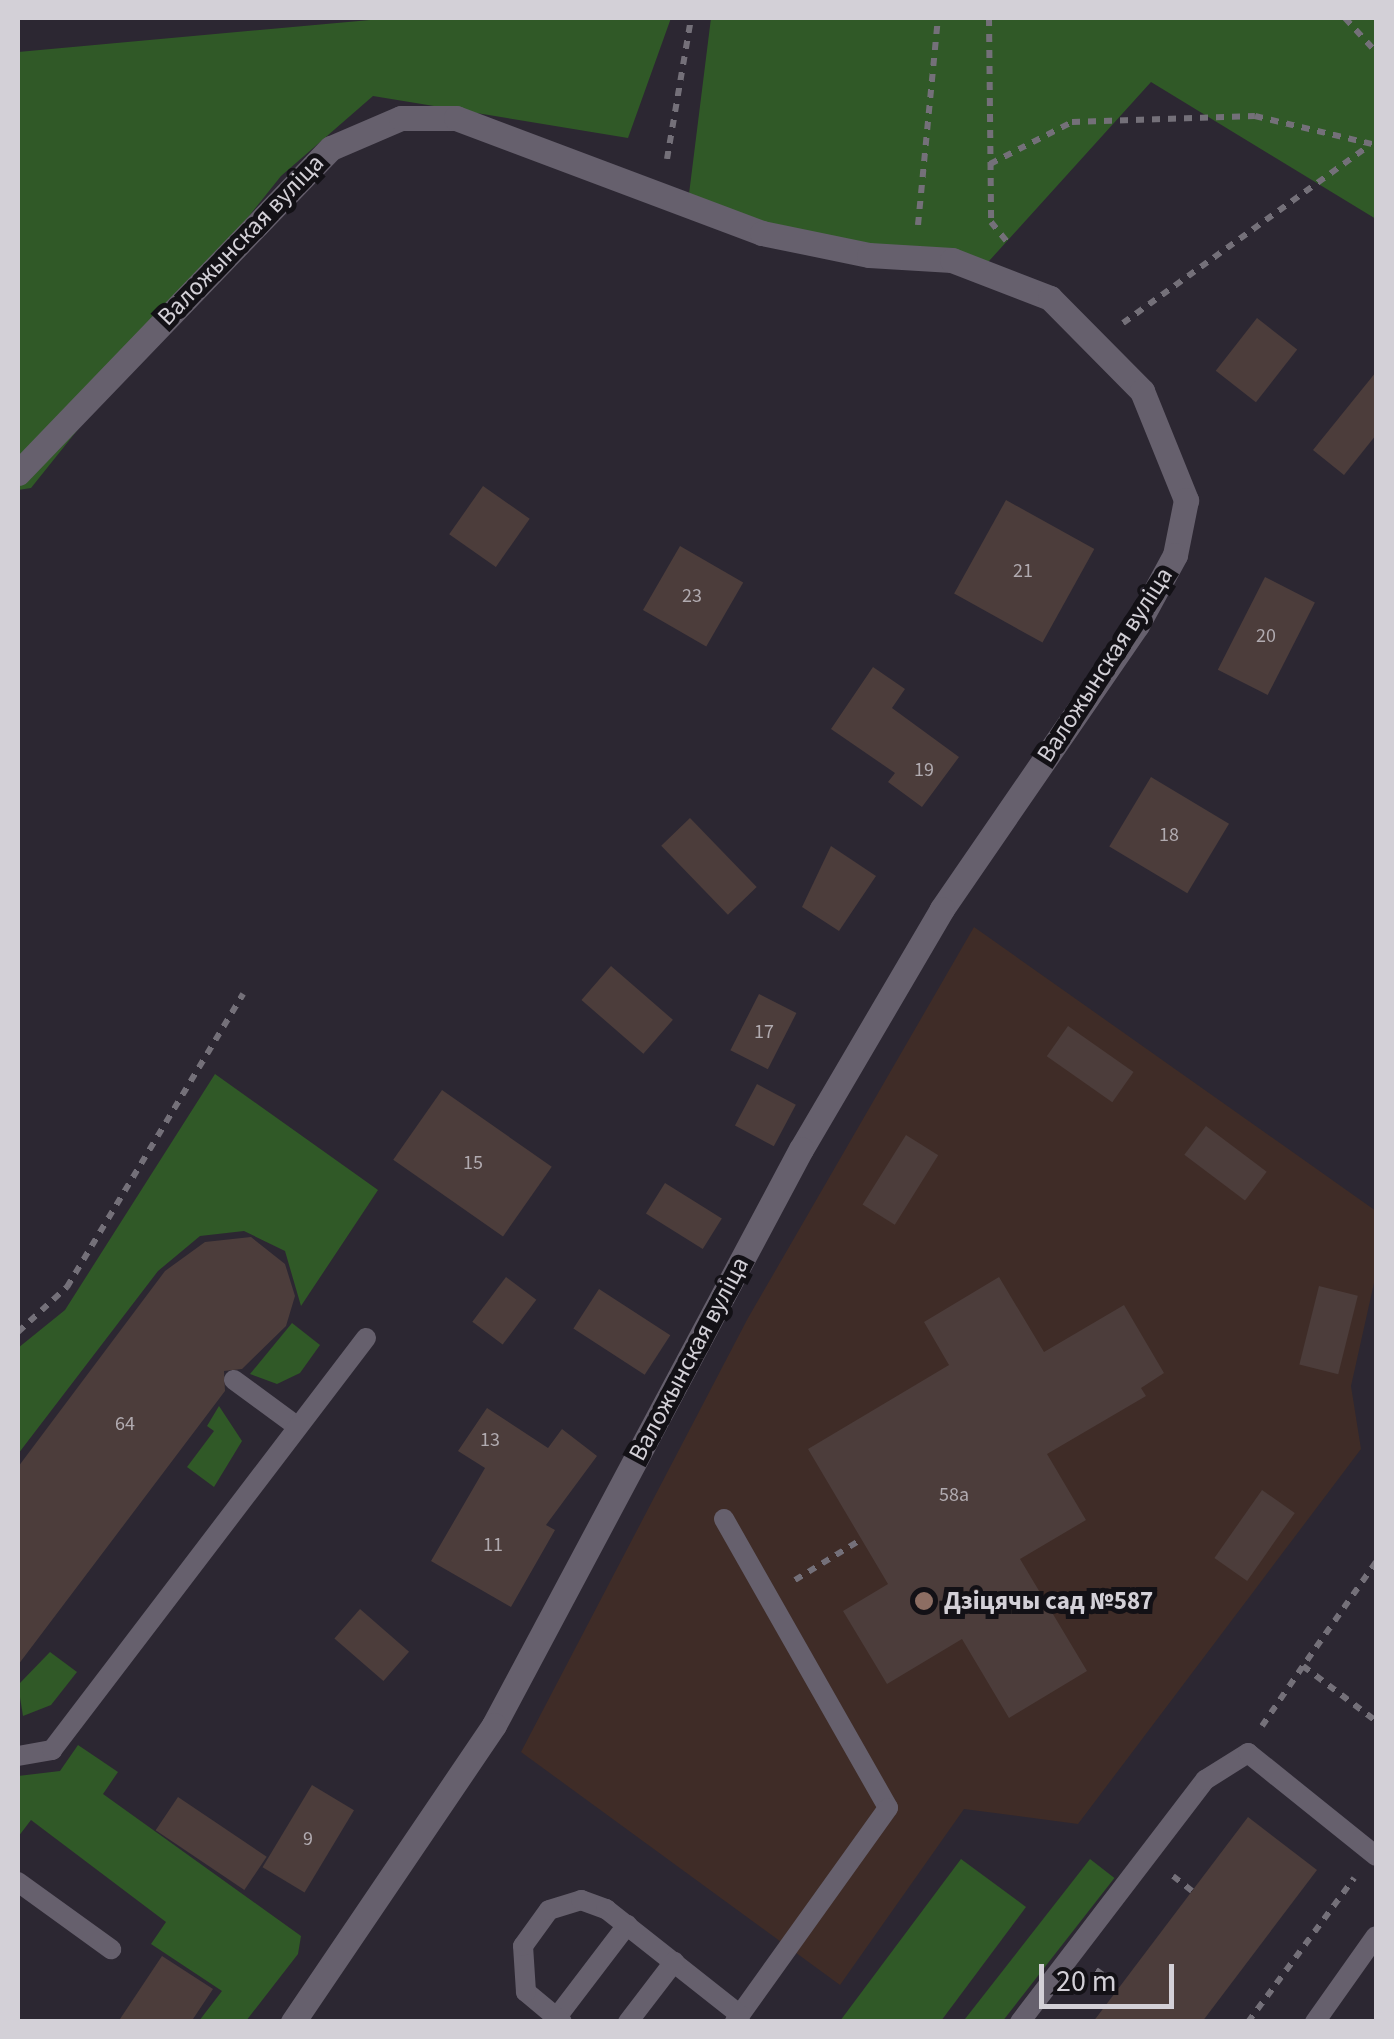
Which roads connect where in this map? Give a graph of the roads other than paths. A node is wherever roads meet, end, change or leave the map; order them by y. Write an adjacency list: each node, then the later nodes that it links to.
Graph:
1 (18, 473): 15 (street, Валожынская вуліца)
2 (366, 1338): 4 (lane)
3 (234, 1380): 4 (lane)
4 (298, 1427): 6 (lane)
5 (724, 1519): 13 (lane)
6 (18, 1756)
7 (1376, 1856): 17 (lane)
8 (18, 1882): 11 (lane)
9 (627, 1925): 12 (lane); 14 (lane); 14 (lane)
10 (1376, 1936): 18 (lane)
11 (111, 1949)
12 (674, 1962): 13 (lane); 16 (lane)
13 (738, 2018)
14 (559, 2019)
15 (293, 2022)
16 (628, 2022)
17 (1020, 2022)
18 (1314, 2022)

